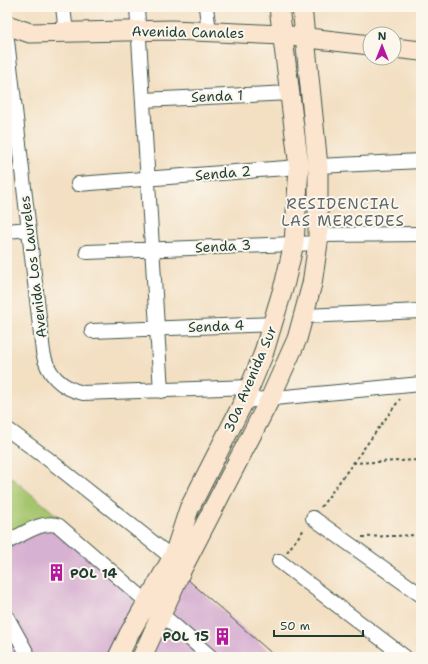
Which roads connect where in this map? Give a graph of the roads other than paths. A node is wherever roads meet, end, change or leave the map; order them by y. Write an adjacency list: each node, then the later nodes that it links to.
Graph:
1 (63, 7): 8 (street)
2 (137, 7): 7 (street)
3 (206, 7): 9 (street)
4 (279, 7): 10 (street, 30a Avenida Sur)
5 (302, 7): 11 (street, 30a Avenida Sur)
6 (7, 25): 8 (street, Avenida Canales)
7 (139, 31): 8 (street, Avenida Canales); 9 (street, Avenida Canales); 17 (street)
8 (66, 32)
9 (209, 32): 10 (street, Avenida Canales)
10 (282, 35): 11 (street, Avenida Canales); 16 (street, 30a Avenida Sur)
11 (306, 38): 13 (street, Avenida Canales); 19 (street, 30a Avenida Sur)
12 (7, 40): 23 (street, Avenida Los Laureles)
13 (362, 44)
14 (402, 49): 15 (street)
15 (421, 50)
16 (290, 93): 17 (street, Senda 1); 20 (street, 30a Avenida Sur)
17 (143, 100): 21 (street)
18 (421, 161): 19 (street)
19 (318, 166): 26 (street, 30a Avenida Sur)
20 (299, 167): 21 (street, Senda 2); 27 (street, 30a Avenida Sur)
21 (148, 179): 22 (street, Senda 2); 28 (street)
22 (78, 184)
23 (29, 229): 24 (street); 36 (street, Avenida Los Laureles)
24 (7, 231)
25 (421, 234): 26 (street, Senda 3)
26 (318, 239): 27 (street, Senda 3); 31 (street, 30a Avenida Sur)
27 (294, 243): 28 (street, Senda 3); 32 (street, 30a Avenida Sur)
28 (152, 250): 29 (street, Senda 3); 33 (street)
29 (87, 252)
30 (421, 311): 31 (street)
31 (304, 316): 38 (street, 30a Avenida Sur)
32 (274, 324): 33 (street, Senda 4); 37 (street, 30a Avenida Sur)
33 (157, 328): 34 (street, Senda 4); 36 (street)
34 (92, 331)
35 (416, 384): 38 (street, Avenida Los Laureles)
36 (161, 391): 37 (street, Avenida Los Laureles)
37 (247, 394): 38 (street, Avenida Los Laureles); 43 (street, 30a Avenida Sur)
38 (270, 399): 43 (street, 30a Avenida Sur)
39 (7, 429): 43 (street)
40 (313, 518): 44 (street)
41 (7, 542): 45 (street)
42 (279, 561): 52 (street)
43 (178, 563): 45 (street, 30a Avenida Sur); 46 (street, 30a Avenida Sur)
44 (421, 595)
45 (148, 601): 46 (street); 49 (street, 30a Avenida Sur)
46 (162, 614): 50 (street, 30a Avenida Sur); 51 (street)
47 (7, 617): 48 (street)
48 (29, 657)
49 (118, 657)
50 (142, 657)
51 (211, 657)
52 (405, 657)

